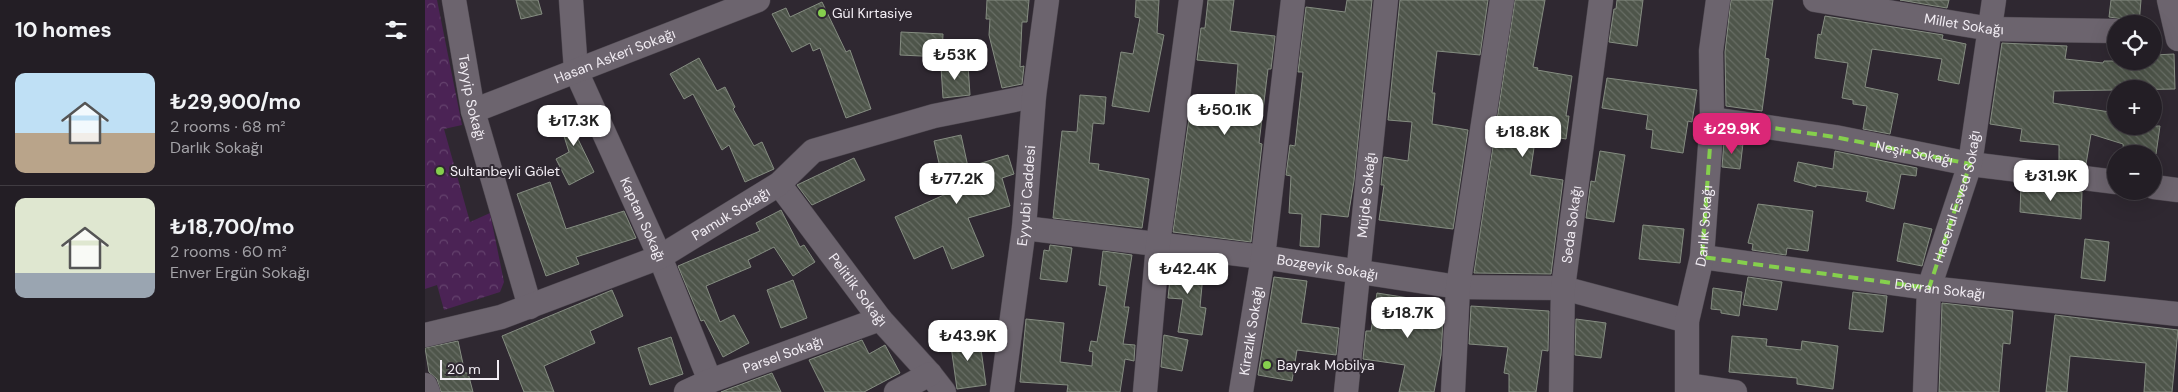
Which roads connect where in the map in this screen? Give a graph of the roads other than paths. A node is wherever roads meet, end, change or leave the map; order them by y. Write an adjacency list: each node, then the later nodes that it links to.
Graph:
1 (454, 0): 19 (street, Tayyip Sokağı)
2 (571, 0): 17 (street, Kaptan Sokağı)
3 (758, 0): 17 (street, Hasan Askeri Sokağı)
4 (1047, 0): 18 (street, Eyyubi Caddesi)
5 (1191, 0): 27 (street)
6 (1293, 0): 29 (street, Kirazlık Sokağı)
7 (1387, 0): 31 (street, Müjde Sokağı)
8 (1502, 0): 32 (street)
9 (1601, 0): 33 (street, Seda Sokağı)
10 (1718, 0): 20 (street, Darlık Sokağı)
11 (1815, 0): 14 (street, Millet Sokağı)
12 (1993, 0): 14 (street, Hacerül Esved Sokağı)
13 (2169, 0): 16 (street)
14 (1991, 29): 15 (street, Millet Sokağı); 21 (street, Hacerül Esved Sokağı)
15 (2107, 31)
16 (2171, 33)
17 (576, 71): 19 (street, Hasan Askeri Sokağı); 28 (street, Kaptan Sokağı)
18 (1034, 96): 23 (street, Pamuk Sokağı); 26 (street, Eyyubi Caddesi)
19 (473, 111): 35 (street, Tayyip Sokağı)
20 (1713, 119): 21 (street, Neşir Sokağı); 30 (street, Darlık Sokağı)
21 (1970, 164): 22 (street, Neşir Sokağı); 34 (street, Hacerül Esved Sokağı)
22 (2107, 181)
23 (779, 184): 28 (street, Pamuk Sokağı); 37 (street, Pelitlik Sokağı)
24 (2162, 188): 25 (street)
25 (2178, 190)
26 (1024, 228): 27 (street, Bozgeyik Sokağı); 47 (street, Eyyubi Caddesi)
27 (1158, 244): 29 (street, Bozgeyik Sokağı); 48 (street)
28 (660, 257): 35 (street, Pamuk Sokağı); 40 (street, Kaptan Sokağı)
29 (1263, 257): 31 (street, Bozgeyik Sokağı); 49 (street, Kirazlık Sokağı)
30 (1702, 257): 34 (street, Devran Sokağı); 38 (street, Darlık Sokağı)
31 (1358, 273): 32 (street, Bozgeyik Sokağı); 50 (street, Müjde Sokağı)
32 (1458, 287): 33 (street, Bozgeyik Sokağı); 51 (street)
33 (1563, 288): 38 (street, Bozgeyik Sokağı); 52 (street, Seda Sokağı)
34 (1929, 288): 36 (street, Devran Sokağı); 54 (street, Hacerül Esved Sokağı)
35 (530, 307): 39 (street, Pamuk Sokağı)
36 (2178, 314)
37 (880, 319): 40 (street, Parsel Sokağı); 41 (street, Pelitlik Sokağı)
38 (1687, 321): 43 (street, Darlık Sokağı)
39 (425, 335)
40 (710, 381): 45 (street, Parsel Sokağı)
41 (937, 383): 46 (street)
42 (425, 385): 44 (street)
43 (1688, 389): 53 (street)
44 (428, 392)
45 (686, 392)
46 (896, 392)
47 (1002, 392)
48 (1145, 392)
49 (1241, 392)
50 (1346, 392)
51 (1453, 392)
52 (1561, 392)
53 (1735, 392)
54 (1925, 392)

